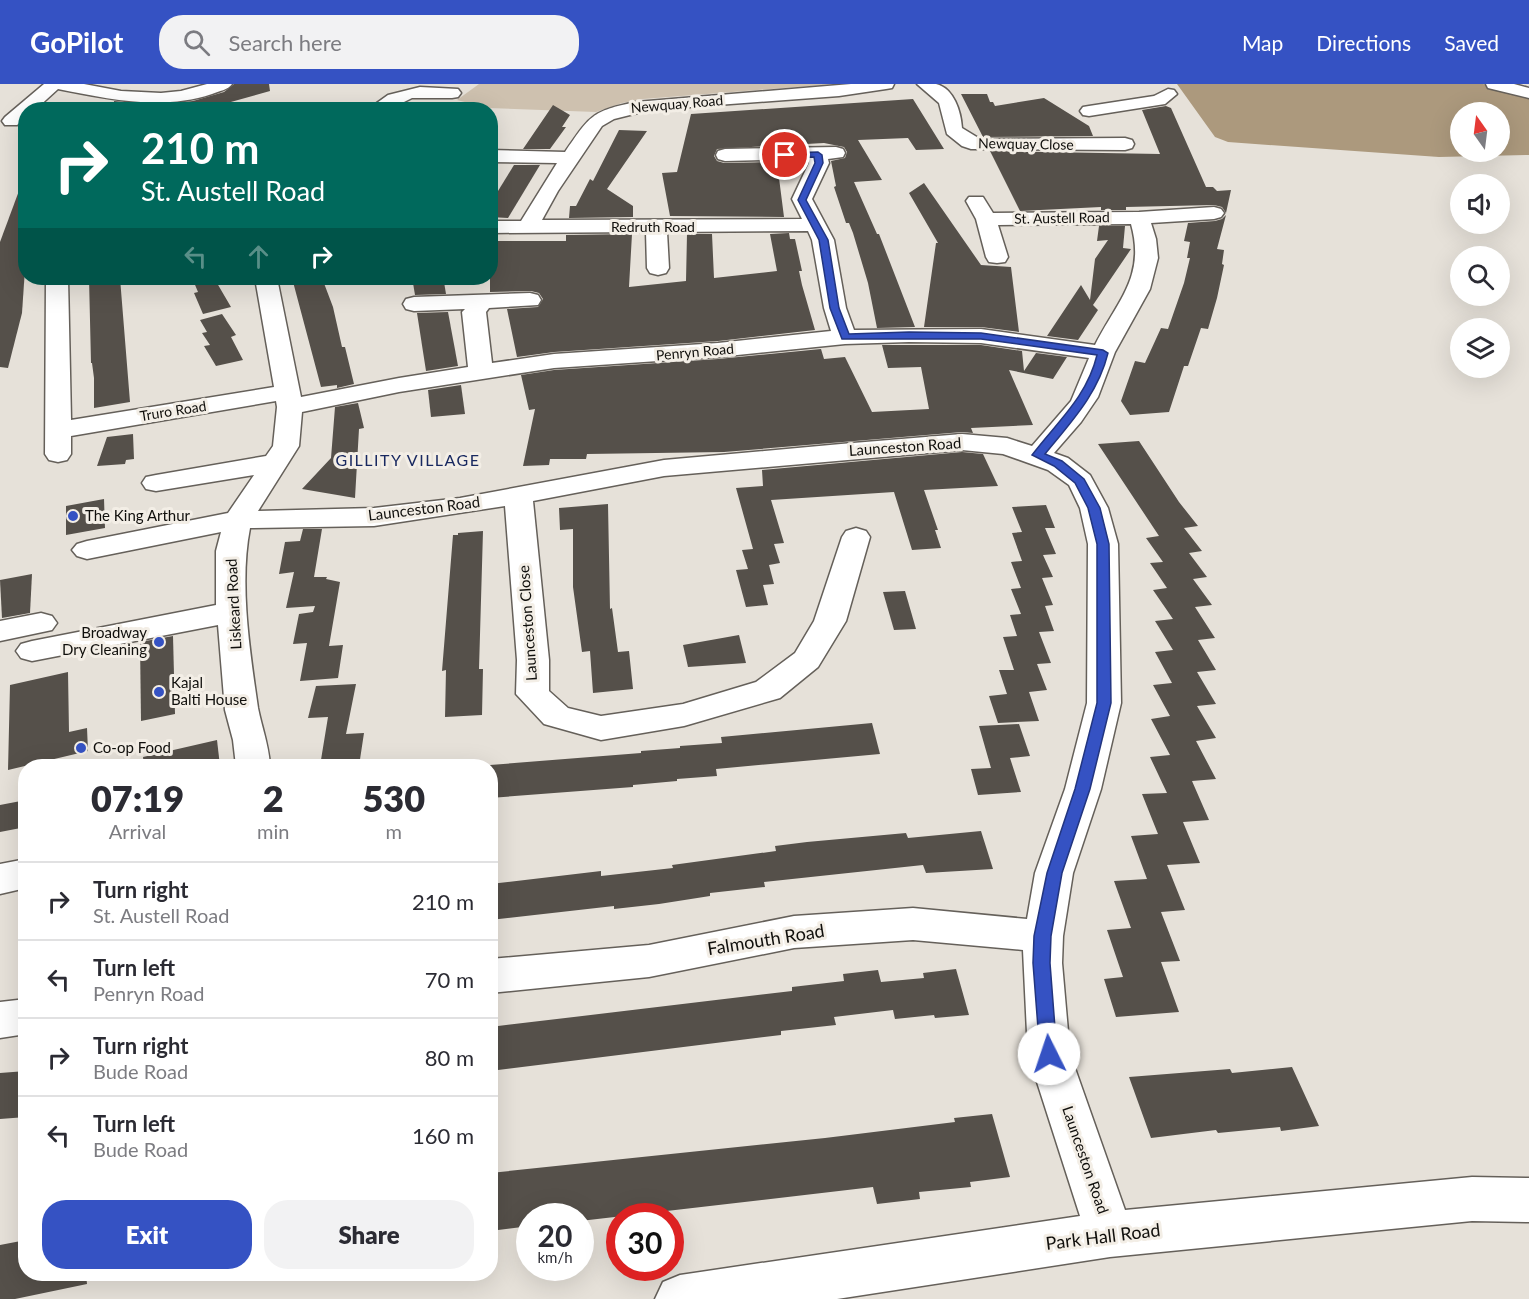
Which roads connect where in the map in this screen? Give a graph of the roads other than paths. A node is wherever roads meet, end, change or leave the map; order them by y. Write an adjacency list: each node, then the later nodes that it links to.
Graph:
1 (56, 84): 2 (street); 9 (street)
2 (224, 84)
3 (886, 84): 17 (street, Newquay Road)
4 (926, 84): 11 (street, Newquay Close)
5 (1494, 84): 7 (street)
6 (453, 93): 10 (street)
7 (1529, 93)
8 (1168, 94): 11 (street)
9 (34, 102)
10 (386, 102)
11 (1116, 107): 12 (street)
12 (1089, 111)
13 (18, 115): 14 (street)
14 (11, 121)
15 (726, 154): 20 (street)
16 (498, 156): 17 (street)
17 (572, 158): 22 (street, Newquay Road)
18 (1215, 213): 19 (street, St. Austell Road)
19 (1139, 218): 24 (street, St. Austell Road); 32 (street)
20 (816, 225): 23 (street, Redruth Road); 31 (street)
21 (498, 227): 22 (street, Redruth Road)
22 (528, 227): 23 (street, Redruth Road)
23 (661, 227): 25 (street)
24 (973, 255)
25 (657, 269)
26 (57, 285): 34 (street, Truro Road)
27 (267, 285): 34 (street, Liskeard Road)
28 (530, 300): 29 (street)
29 (481, 303): 30 (street); 33 (street)
30 (414, 304)
31 (845, 337): 32 (street, Penryn Road); 33 (street, Penryn Road)
32 (1103, 353): 35 (street)
33 (481, 373): 34 (street, Penryn Road)
34 (289, 400): 36 (street, Liskeard Road)
35 (1038, 455): 38 (street, Launceston Road); 47 (street, Launceston Road)
36 (275, 463): 37 (street, Liskeard Road); 37 (street)
37 (259, 488): 39 (street, Liskeard Road)
38 (518, 495): 39 (street, Launceston Road); 40 (street, Launceston Close)
39 (238, 520): 41 (street, Launceston Road); 42 (street, Liskeard Road)
40 (846, 545)
41 (87, 550)
42 (232, 612): 43 (street); 44 (street, Liskeard Road)
43 (0, 631)
44 (252, 759)
45 (18, 875): 46 (street)
46 (0, 879)
47 (1043, 936): 48 (street, Falmouth Road); 52 (street, Launceston Road)
48 (498, 975)
49 (18, 1016): 50 (street)
50 (0, 1020)
51 (1529, 1200): 52 (street, Park Hall Road)
52 (1110, 1234): 53 (street, Park Hall Road)
53 (704, 1298)

